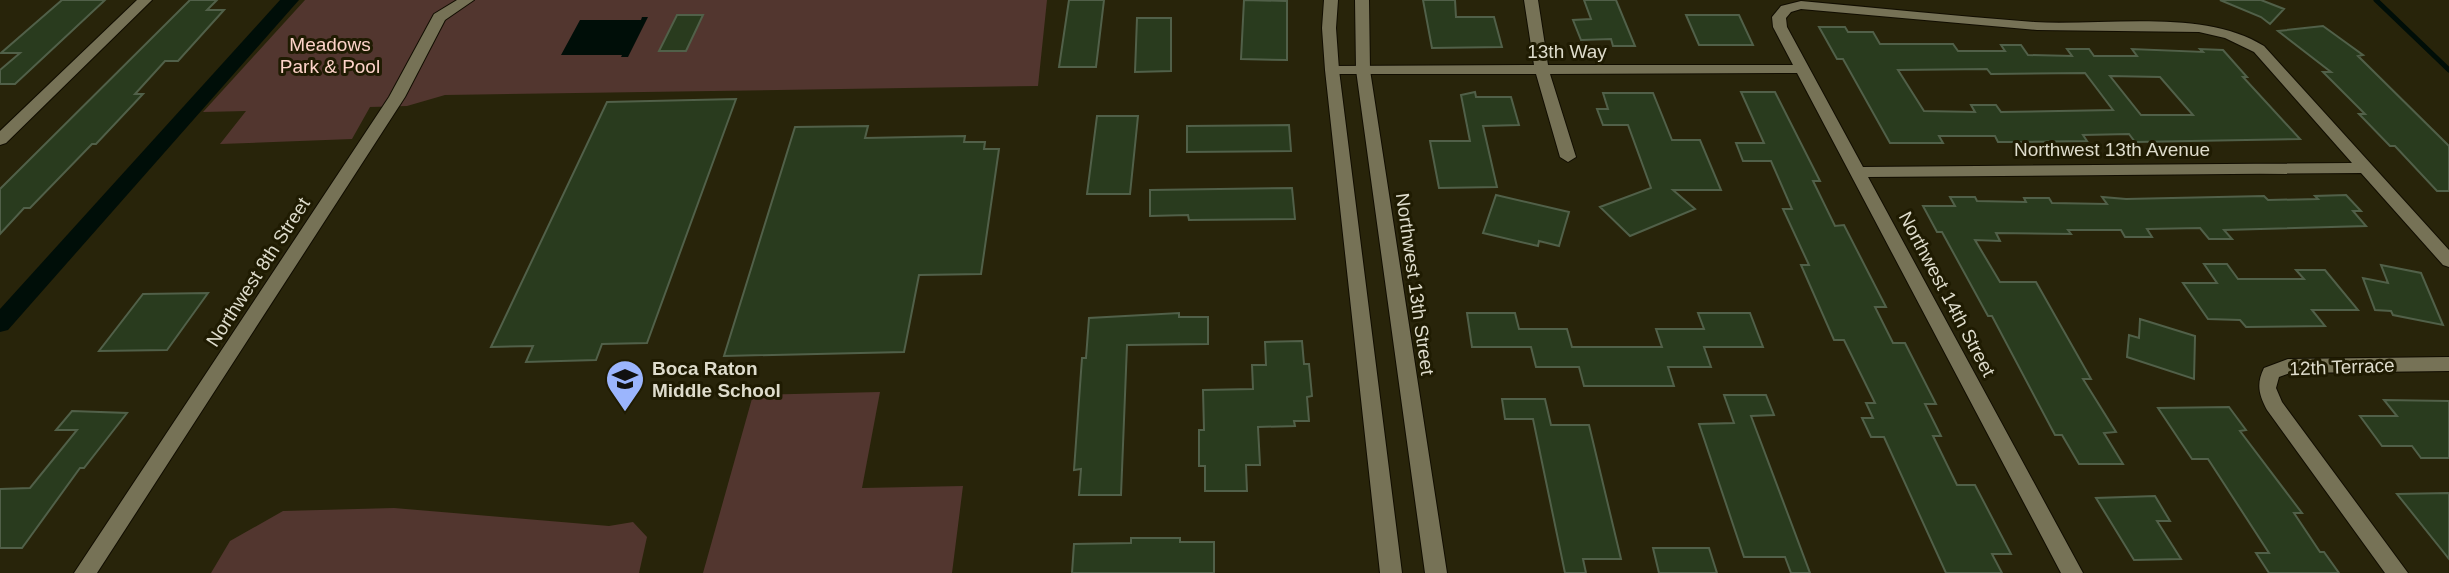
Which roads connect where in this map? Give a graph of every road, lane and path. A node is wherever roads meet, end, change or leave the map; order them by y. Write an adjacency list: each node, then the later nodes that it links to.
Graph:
1 (145, 0): 10 (street)
2 (467, 0): 16 (street, Northwest 8th Street)
3 (1331, 0): 7 (street)
4 (1362, 0): 8 (street, Northwest 13th Street)
5 (1531, 0): 9 (street)
6 (1802, 69): 9 (street, 13th Way); 12 (street, Northwest 14th Street); 13 (street, Northwest 14th Street)
7 (1332, 70): 8 (street, 13th Way); 17 (street)
8 (1363, 70): 9 (street, 13th Way); 18 (street, Northwest 13th Street)
9 (1542, 71): 11 (street)
10 (0, 140)
11 (1568, 157)
12 (2366, 168): 13 (street, Northwest 13th Avenue); 14 (street)
13 (1857, 172): 19 (street, Northwest 14th Street)
14 (2449, 261)
15 (2449, 364): 20 (street, 12th Terrace)
16 (85, 573)
17 (1391, 573)
18 (1436, 573)
19 (2072, 573)
20 (2397, 573)

